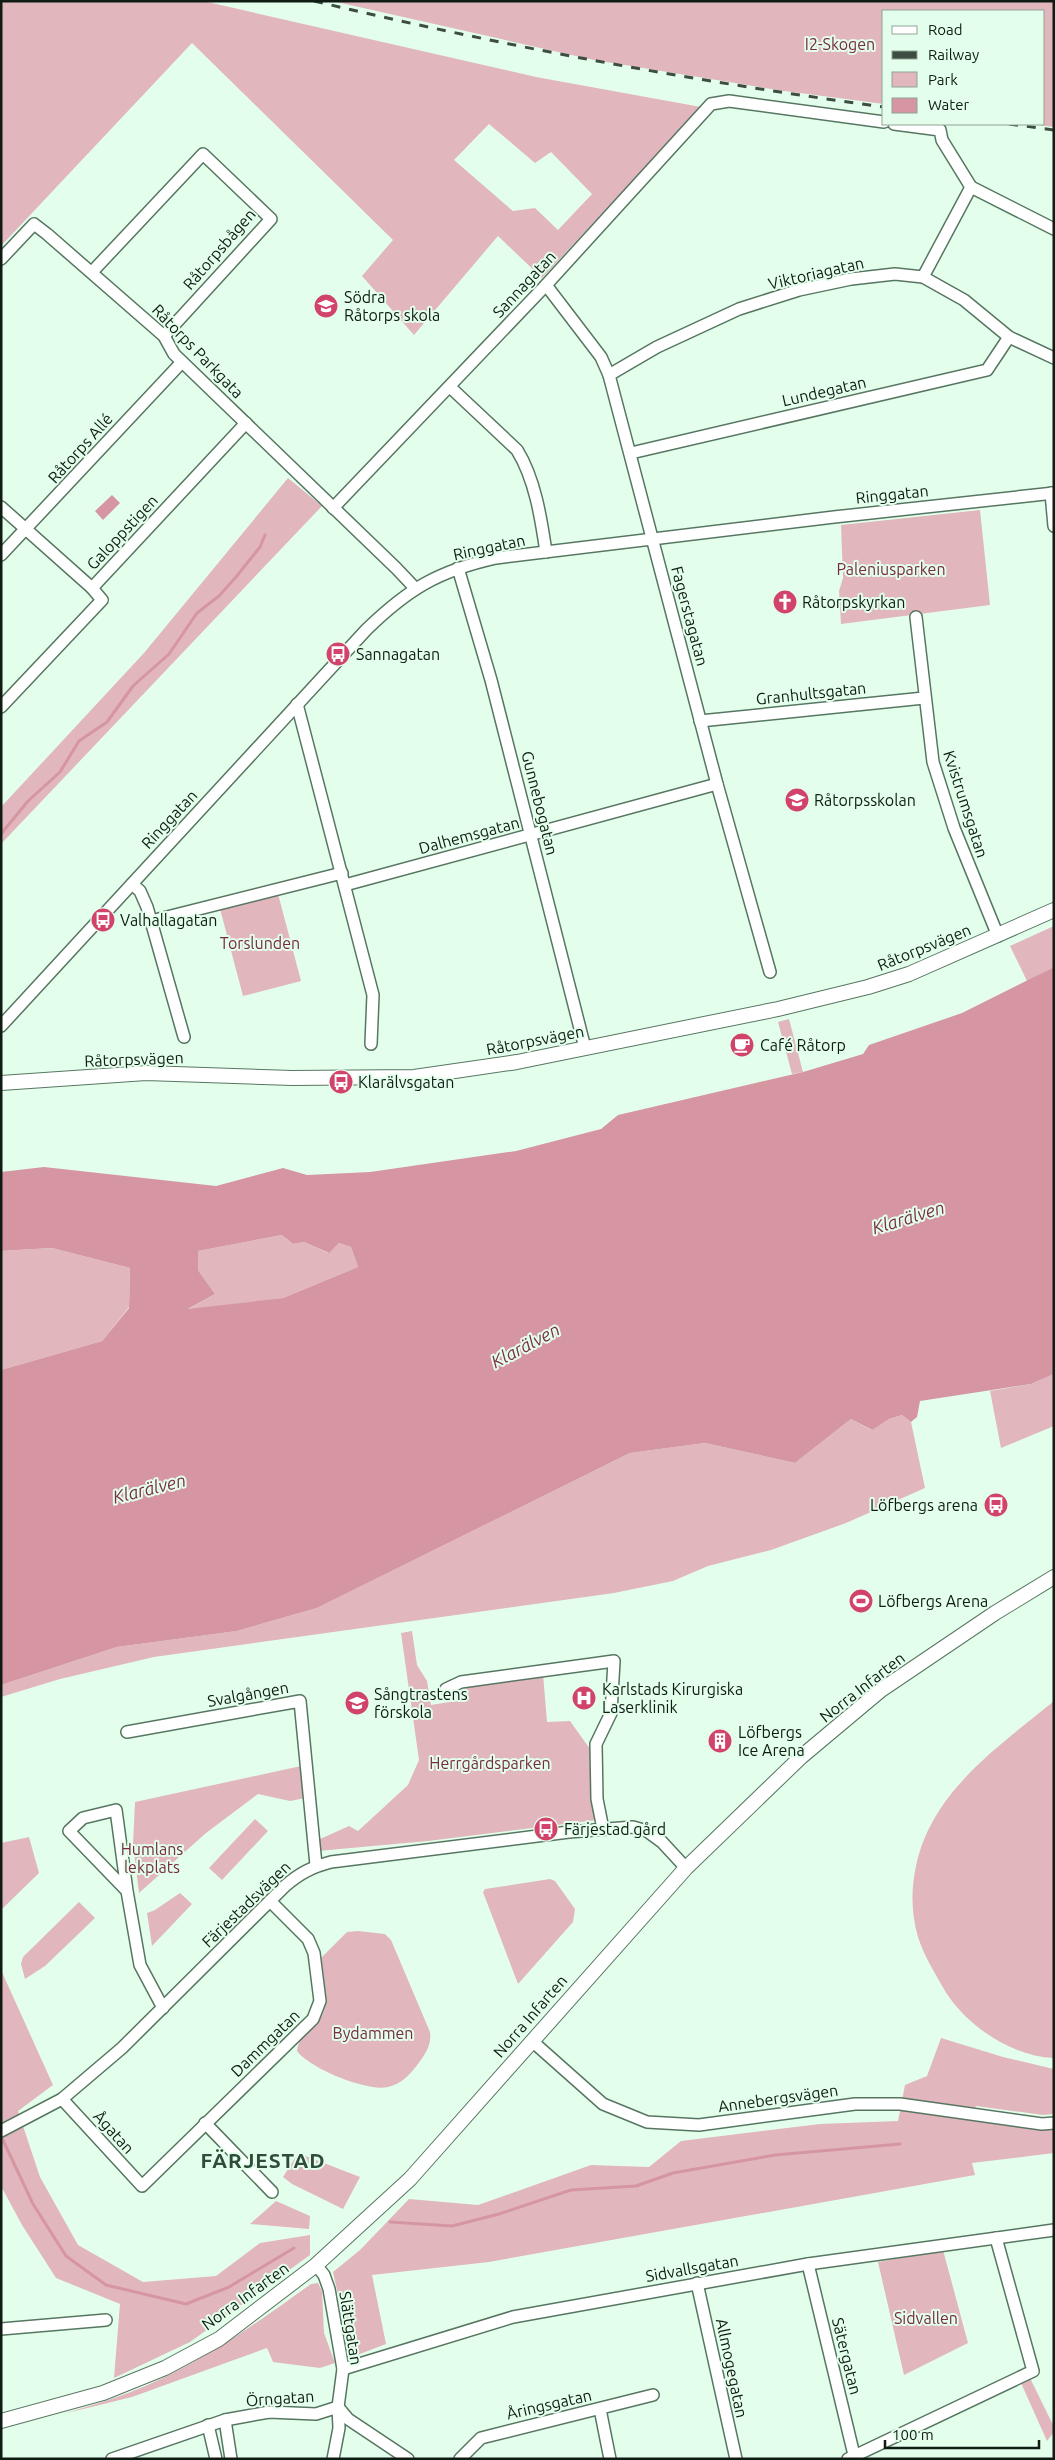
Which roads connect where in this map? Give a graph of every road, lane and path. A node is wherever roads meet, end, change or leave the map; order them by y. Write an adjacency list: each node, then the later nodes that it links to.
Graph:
1 (882, 122): 8 (street, Sannagatan)
2 (902, 125): 3 (street)
3 (971, 187): 4 (street); 7 (street)
4 (1054, 229)
5 (1, 259): 6 (street, Råtorps Parkgata)
6 (92, 272): 9 (street, Råtorps Parkgata); 9 (street, Råtorpsbågen)
7 (923, 278): 10 (street, Viktoriagatan); 13 (street, Viktoriagatan)
8 (546, 285): 13 (street, Fagerstagatan); 14 (street, Sannagatan)
9 (164, 336): 12 (street, Råtorps Parkgata)
10 (1009, 337): 11 (street, Viktoriagatan); 16 (street, Lundegatan)
11 (1054, 358)
12 (182, 362): 15 (street, Råtorps Parkgata); 21 (street, Råtorps Allé)
13 (609, 375): 16 (street, Fagerstagatan)
14 (450, 387): 19 (street, Sannagatan); 23 (street)
15 (246, 423): 19 (street, Råtorps Parkgata); 26 (street, Galoppstigen)
16 (631, 453): 22 (street, Fagerstagatan)
17 (1053, 493): 20 (street); 22 (street, Ringgatan)
18 (1, 507): 21 (street)
19 (333, 508): 27 (street)
20 (1054, 526)
21 (27, 530): 24 (street, Råtorps Allé); 26 (street)
22 (653, 538): 23 (street, Ringgatan); 32 (street, Fagerstagatan)
23 (546, 552): 25 (street, Ringgatan)
24 (1, 555)
25 (458, 568): 27 (street, Ringgatan); 34 (street, Gunnebogatan)
26 (92, 588): 31 (street, Galoppstigen)
27 (415, 588): 30 (street, Ringgatan)
28 (916, 618): 29 (street, Kvistrumsgatan)
29 (924, 698): 32 (street, Granhultsgatan); 39 (street, Kvistrumsgatan)
30 (298, 704): 35 (street); 36 (street, Ringgatan)
31 (1, 707)
32 (700, 721): 33 (street, Fagerstagatan)
33 (717, 784): 34 (street, Dalhemsgatan); 40 (street, Fagerstagatan)
34 (531, 835): 35 (street, Dalhemsgatan); 44 (street, Gunnebogatan)
35 (343, 879): 38 (street); 43 (street)
36 (132, 884): 38 (street); 41 (street, Ringgatan)
37 (1054, 910): 39 (street, Råtorpsvägen)
38 (151, 921): 42 (street)
39 (998, 936): 44 (street, Råtorpsvägen)
40 (770, 972)
41 (1, 1026)
42 (184, 1037)
43 (372, 1044)
44 (585, 1048): 45 (street, Råtorpsvägen)
45 (1, 1083)
46 (1054, 1577): 51 (street, Norra Infarten)
47 (446, 1689): 49 (street)
48 (127, 1732): 50 (street, Svalgången)
49 (603, 1829): 50 (street, Färjestadsvägen); 51 (street, Färjestadsvägen)
50 (316, 1865): 53 (street, Färjestadsvägen)
51 (686, 1868): 55 (street, Norra Infarten)
52 (127, 1891): 52 (street); 54 (street)
53 (270, 1901): 54 (street, Färjestadsvägen); 57 (street, Dammgatan)
54 (163, 2008): 56 (street, Färjestadsvägen)
55 (532, 2041): 58 (street, Annebergsvägen); 65 (street, Norra Infarten)
56 (62, 2099): 59 (street, Färjestadsvägen); 60 (street, Ågatan)
57 (205, 2123): 60 (street, Dammgatan); 61 (street)
58 (1054, 2123)
59 (1, 2131)
60 (142, 2186)
61 (272, 2192)
62 (1054, 2230): 63 (street, Sidvallsgatan)
63 (996, 2238): 64 (street, Sidvallsgatan); 76 (street)
64 (808, 2264): 66 (street, Sidvallsgatan); 76 (street, Sätergatan)
65 (316, 2265): 69 (street, Slättgatan); 74 (street, Norra Infarten)
66 (697, 2283): 69 (street, Sidvallsgatan); 84 (street, Allmogegatan)
67 (106, 2320): 68 (street)
68 (1, 2329)
69 (343, 2369): 71 (street, Slättgatan)
70 (653, 2395): 72 (street, Åringsgatan)
71 (338, 2406): 73 (street, Örngatan); 80 (street, Slättgatan); 81 (street, Örngatan)
72 (600, 2409): 82 (street, Åringsgatan); 83 (street)
73 (225, 2420): 75 (street, Örngatan); 79 (street)
74 (1, 2421)
75 (208, 2425): 77 (street, Örngatan); 78 (street)
76 (851, 2457)
77 (112, 2459)
78 (216, 2459)
79 (232, 2459)
80 (333, 2459)
81 (408, 2459)
82 (460, 2459)
83 (610, 2459)
84 (736, 2459)

